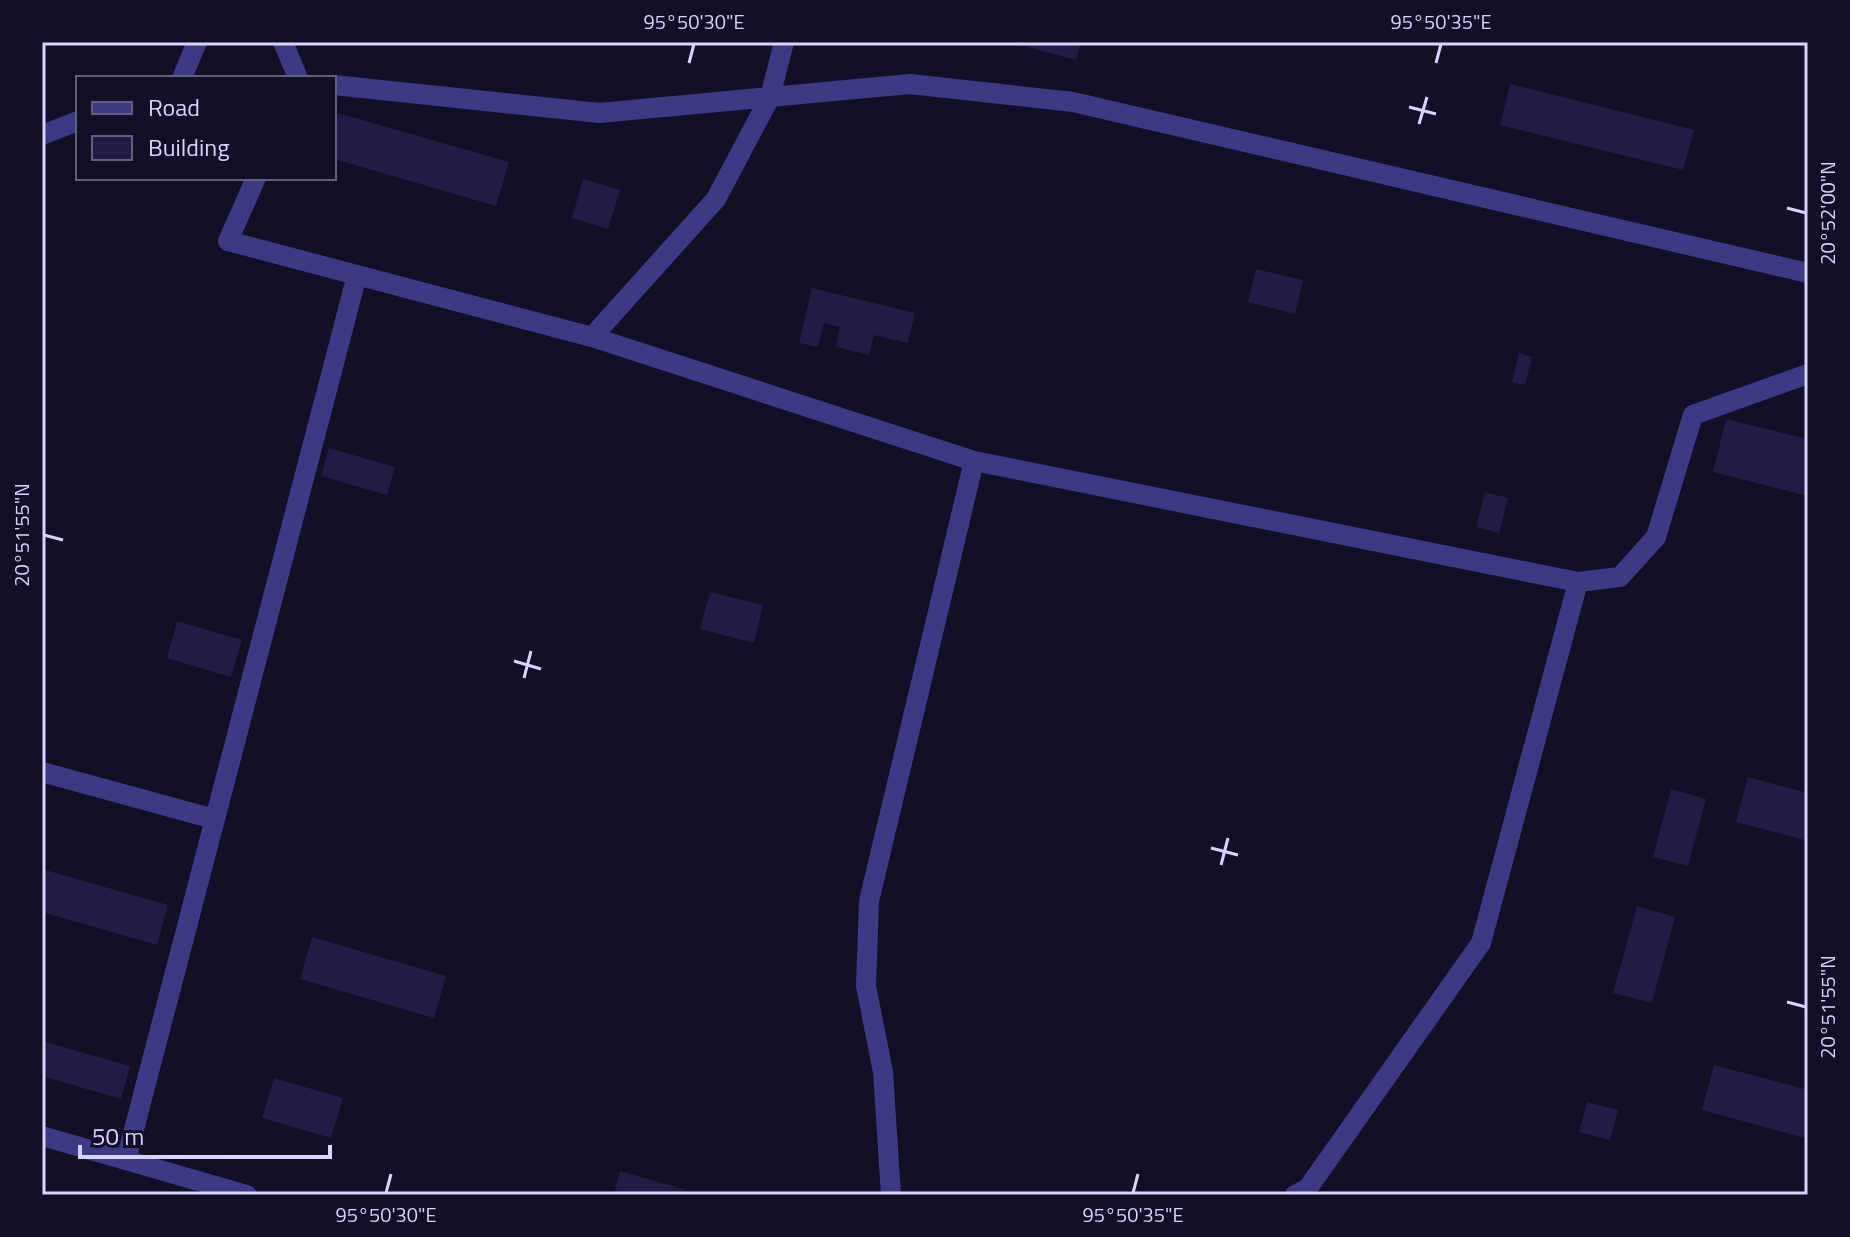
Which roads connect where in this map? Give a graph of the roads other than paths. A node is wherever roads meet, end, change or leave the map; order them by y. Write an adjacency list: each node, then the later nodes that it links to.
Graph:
1 (197, 42): 4 (street)
2 (283, 42): 5 (street)
3 (784, 42): 7 (street)
4 (183, 76)
5 (297, 76)
6 (336, 85): 7 (street)
7 (770, 97): 11 (street); 13 (street)
8 (76, 122): 9 (street)
9 (42, 135)
10 (255, 180): 12 (street)
11 (1808, 273)
12 (357, 275): 13 (street); 18 (street)
13 (592, 337): 15 (street)
14 (1808, 374): 16 (street)
15 (974, 461): 16 (street); 23 (street)
16 (1578, 582): 21 (street)
17 (42, 772): 18 (street)
18 (214, 819): 20 (street)
19 (42, 1136): 20 (street)
20 (126, 1160): 22 (street)
21 (1305, 1193)
22 (247, 1195)
23 (891, 1195)

